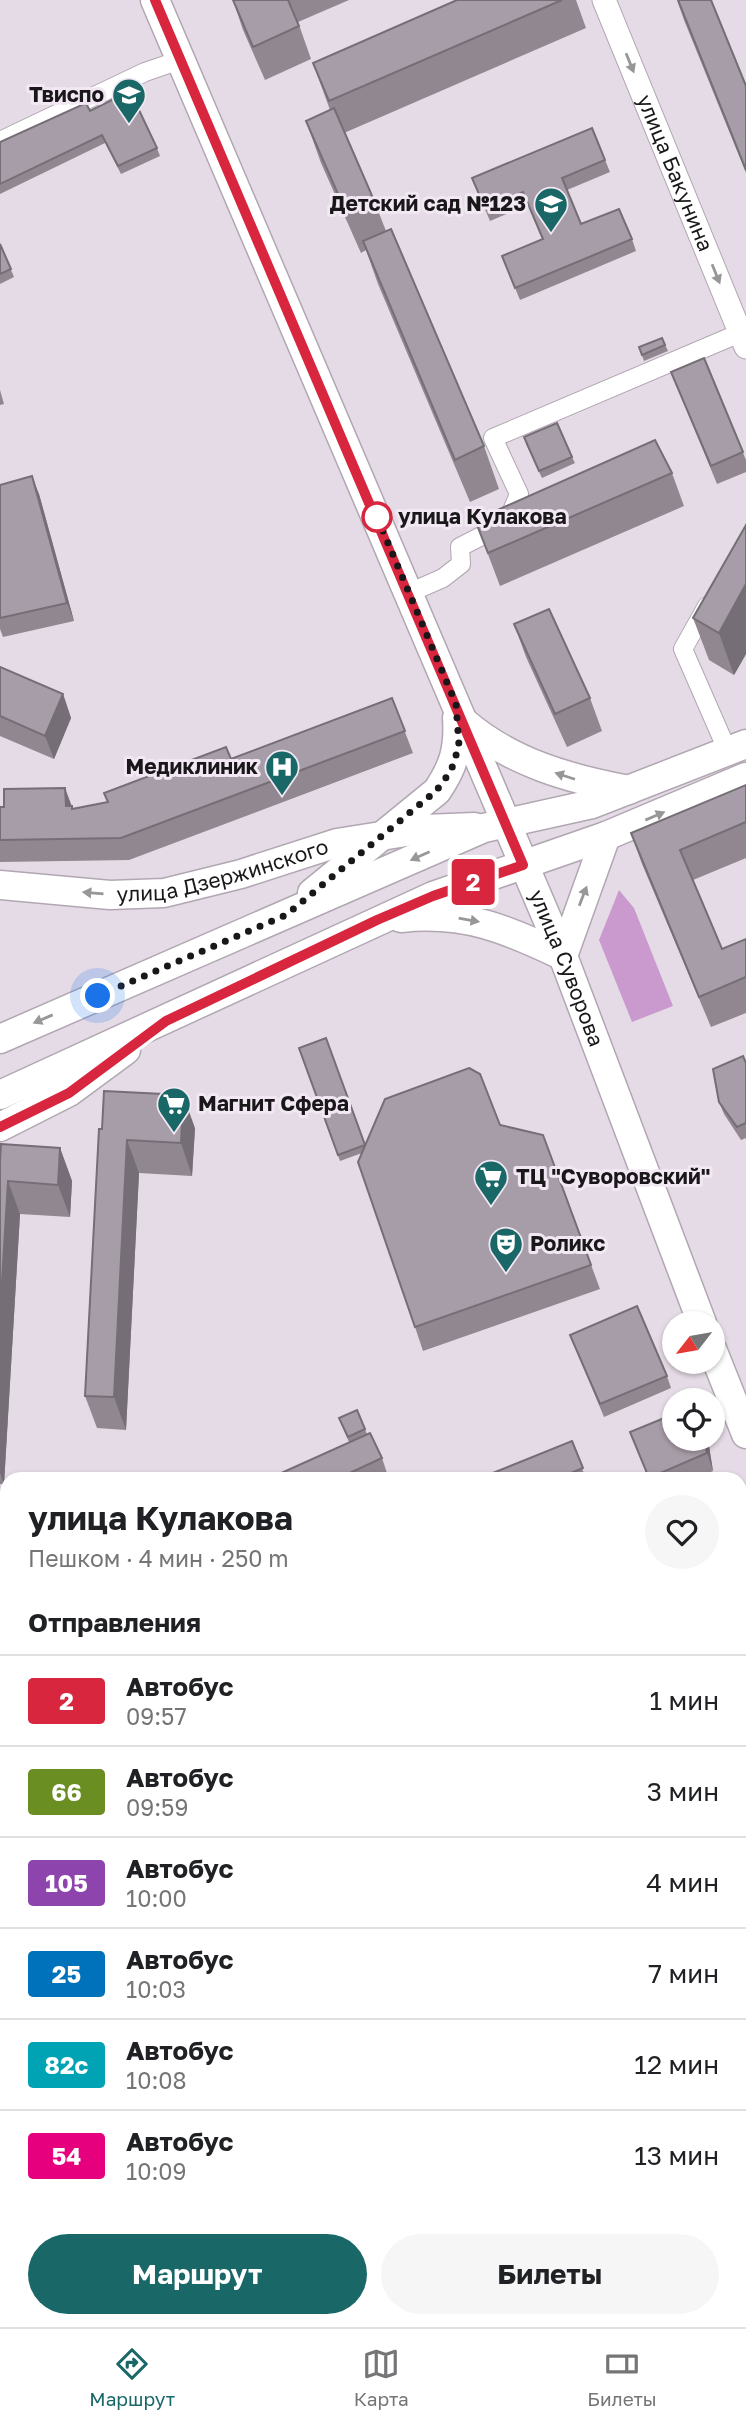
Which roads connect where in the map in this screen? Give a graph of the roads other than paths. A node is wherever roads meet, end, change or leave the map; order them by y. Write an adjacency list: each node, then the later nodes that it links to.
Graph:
1 (155, 0): 3 (main road, улица Суворова)
2 (604, 0): 5 (street, улица Бакунина, one-way to 5)
3 (180, 60): 4 (street); 6 (main road, улица Суворова)
4 (0, 141)
5 (743, 340): 6 (street)
6 (409, 593): 8 (main road, улица Суворова)
7 (714, 593): 9 (street)
8 (460, 713): 11 (main road, one-way to 8); 12 (main road, улица Суворова); 14 (main road)
9 (737, 748): 11 (main road)
10 (746, 777): 13 (main road, one-way to 10)
11 (632, 790): 12 (main road)
12 (495, 826): 14 (main road, улица Дзержинского); 15 (main road, улица Суворова); 17 (main road, one-way to 17)
13 (606, 836): 15 (main road); 19 (main road, one-way to 13)
14 (380, 837): 16 (main road, улица Дзержинского, one-way to 16); 17 (main road)
15 (523, 865): 18 (main road); 19 (main road, улица Суворова)
16 (0, 885)
17 (286, 915): 21 (main road, one-way to 21)
18 (377, 920): 19 (main road, one-way to 19); 20 (main road)
19 (563, 956): 24 (main road, улица Суворова)
20 (166, 1021): 22 (main road); 23 (main road)
21 (5, 1036)
22 (0, 1095)
23 (0, 1127)
24 (697, 1311)
25 (722, 1374): 26 (main road)
26 (746, 1434)

